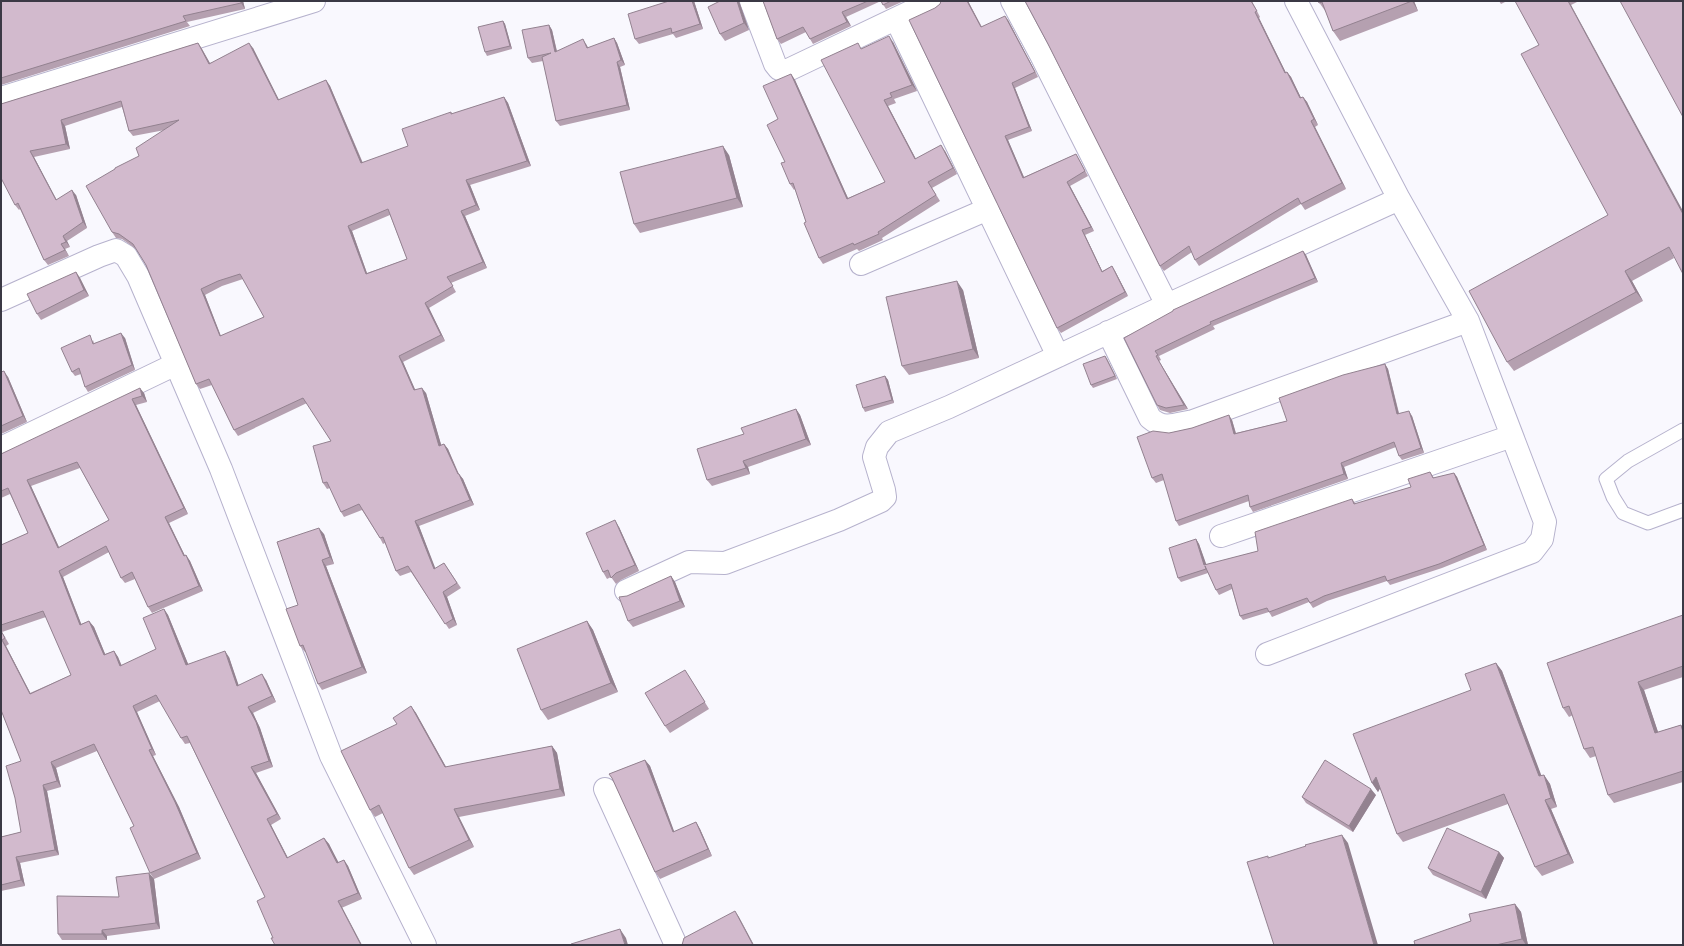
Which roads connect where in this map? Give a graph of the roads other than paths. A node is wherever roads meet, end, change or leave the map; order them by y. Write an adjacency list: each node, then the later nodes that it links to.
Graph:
1 (314, 1): 7 (street)
2 (751, 1): 6 (street)
3 (933, 1): 6 (street)
4 (1012, 1): 12 (street)
5 (1296, 1): 8 (street)
6 (896, 19): 9 (street)
7 (1, 98)
8 (1399, 199): 12 (street); 13 (street)
9 (988, 209): 10 (street); 15 (street)
10 (861, 264)
11 (1, 300): 16 (street)
12 (1166, 305): 14 (street)
13 (1468, 321): 14 (street); 18 (street)
14 (1108, 332): 15 (street)
15 (1058, 356): 22 (street)
16 (176, 364): 19 (street); 25 (street)
17 (1683, 430): 20 (lane)
18 (1512, 436): 21 (street); 23 (street)
19 (1, 448)
20 (1683, 510)
21 (1221, 536)
22 (626, 591)
23 (1267, 654)
24 (605, 789): 26 (street)
25 (425, 945)
26 (676, 945)

